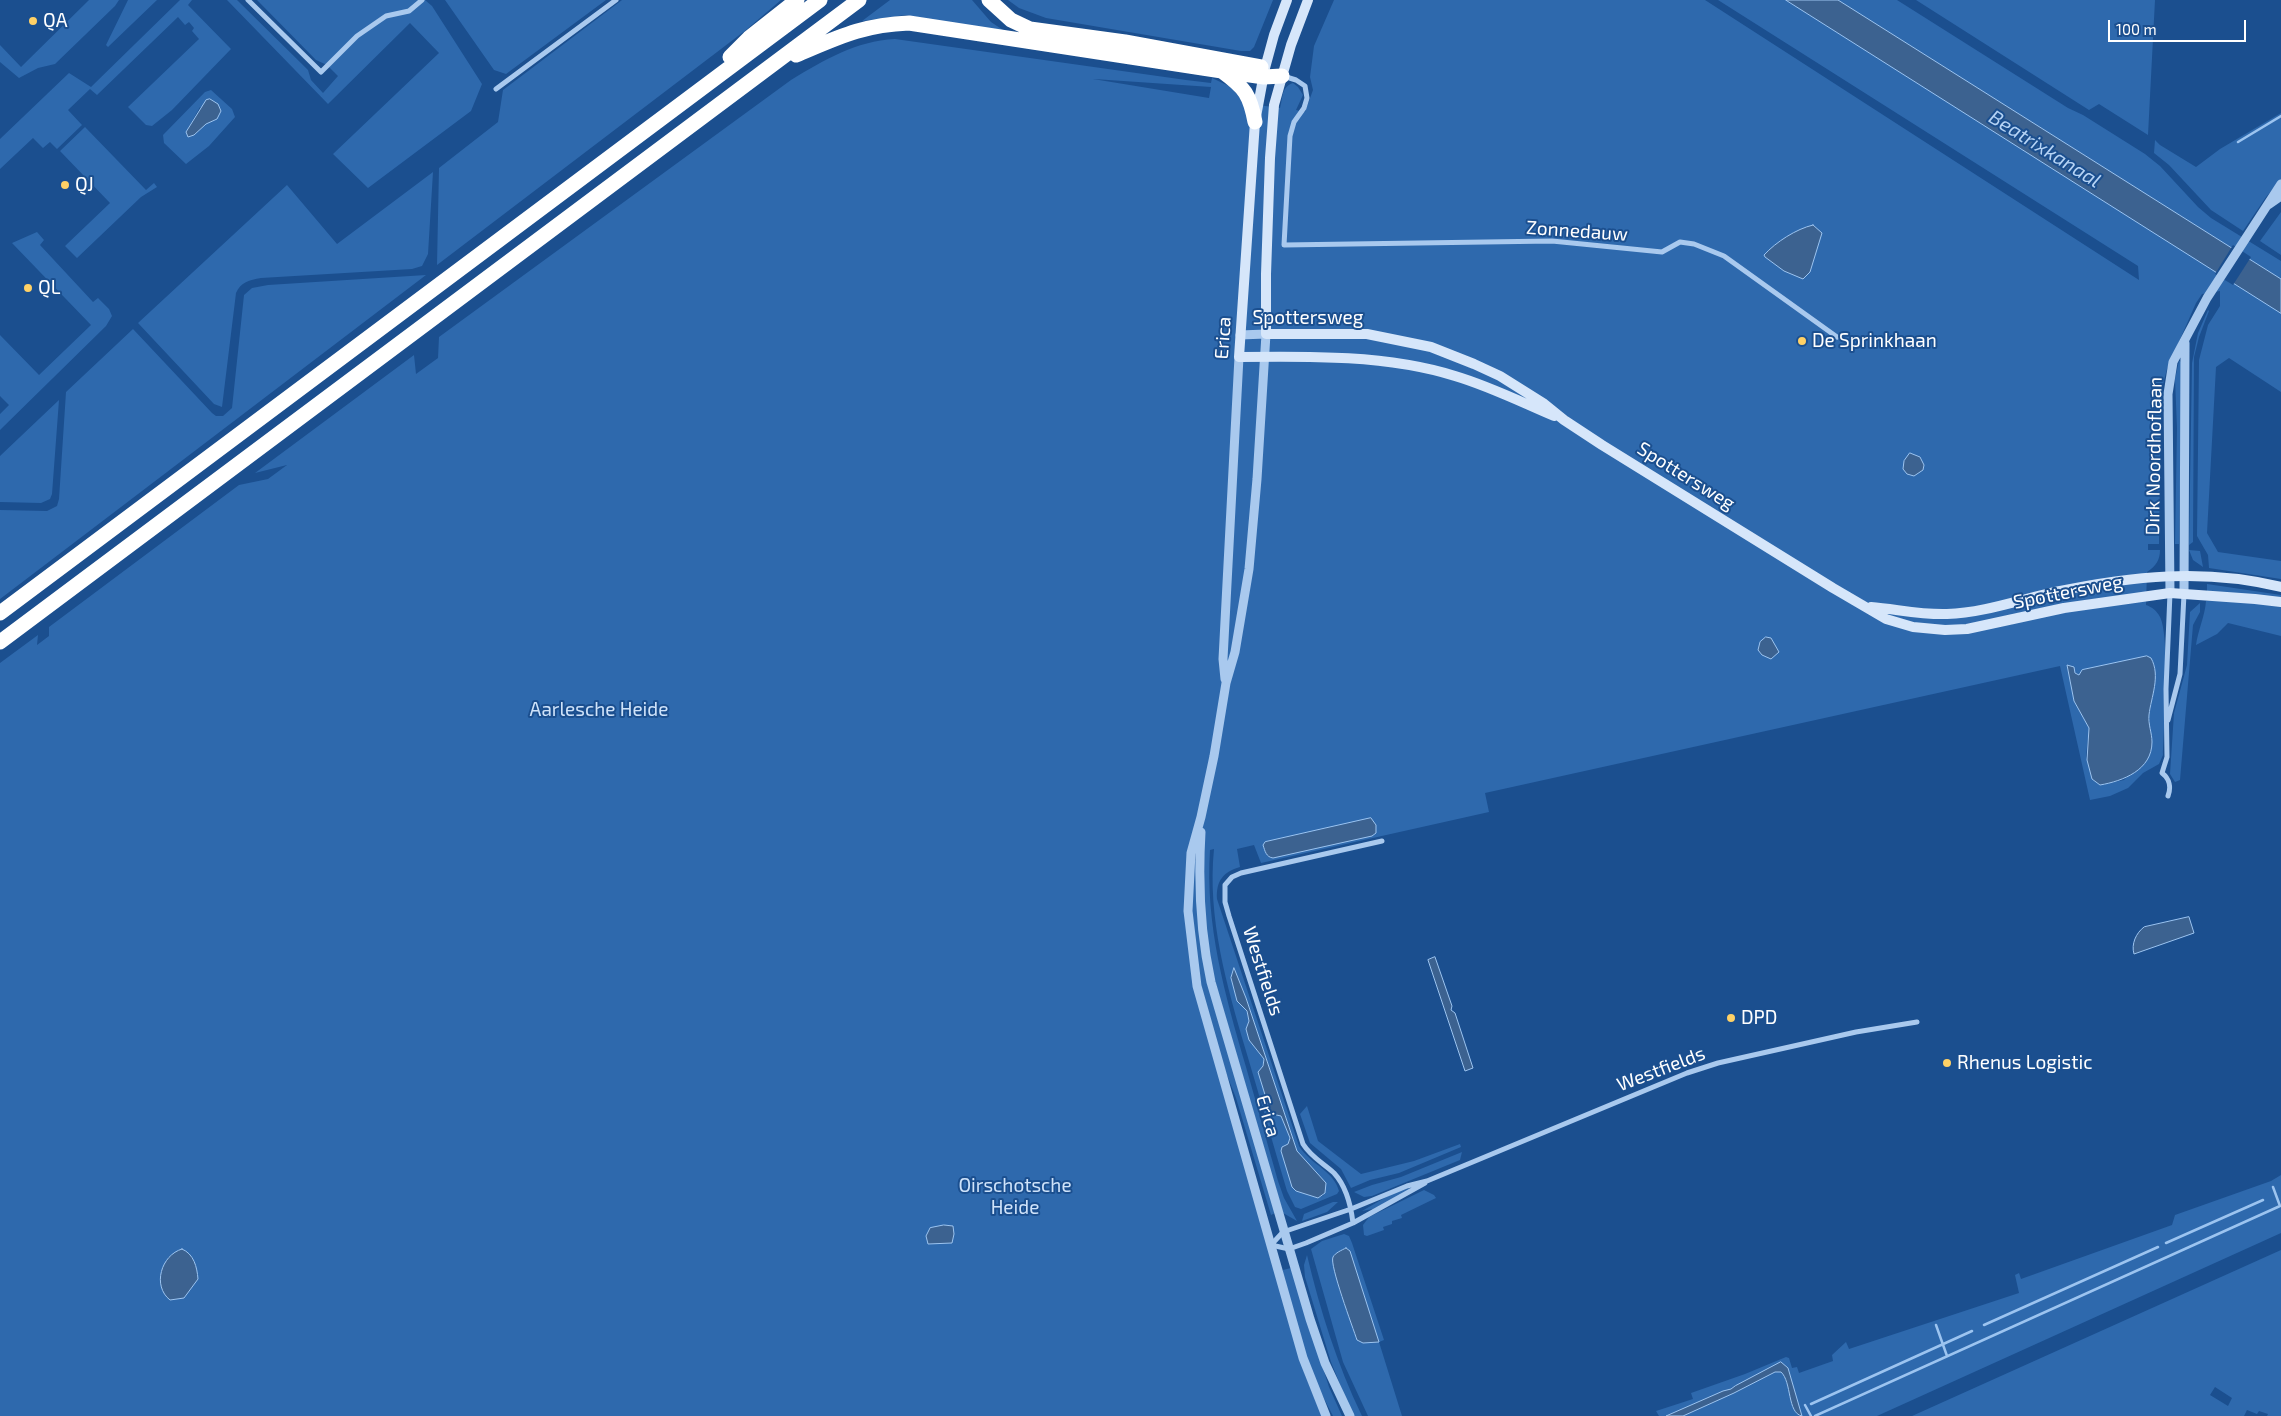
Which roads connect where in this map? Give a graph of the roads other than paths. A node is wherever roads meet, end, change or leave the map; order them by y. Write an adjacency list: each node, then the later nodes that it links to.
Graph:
1 (248, 0): 2 (street)
2 (422, 0)
3 (616, 0): 14 (street)
4 (797, 0): 15 (highway)
5 (820, 0): 15 (highway)
6 (860, 0): 10 (highway)
7 (989, 0): 12 (highway)
8 (1287, 0): 12 (main road, Erica)
9 (1308, 0): 13 (main road, Erica)
10 (774, 64): 11 (highway); 35 (highway)
11 (1222, 72): 12 (highway); 16 (highway)
12 (1264, 72): 13 (highway); 16 (main road, Erica)
13 (1282, 76): 20 (main road, Erica); 22 (street, Zonnedauw)
14 (496, 90)
15 (688, 98): 34 (highway)
16 (1255, 122): 21 (main road, Erica)
17 (2281, 184): 19 (street, Dirk Noordhoflaan)
18 (2281, 196): 19 (street, Dirk Noordhoflaan)
19 (2266, 206): 23 (street, Dirk Noordhoflaan)
20 (1266, 334): 21 (street, Spottersweg); 24 (street, Erica); 26 (main road, Spottersweg)
21 (1240, 335): 25 (main road, Erica)
22 (1838, 337)
23 (2185, 342): 27 (street, Dirk Noordhoflaan); 28 (street, Dirk Noordhoflaan)
24 (1264, 356): 25 (main road, Spottersweg); 26 (main road, Spottersweg); 36 (street, Erica)
25 (1239, 357): 36 (street, Erica)
26 (1564, 420): 33 (main road, Spottersweg)
27 (2185, 574): 28 (main road, Spottersweg); 29 (main road, Spottersweg); 31 (street, Dirk Noordhoflaan)
28 (2170, 575): 30 (street, Dirk Noordhoflaan); 33 (main road, Spottersweg)
29 (2281, 587)
30 (2170, 593): 31 (main road, Spottersweg); 33 (main road, Spottersweg); 37 (street)
31 (2184, 594): 32 (main road, Spottersweg); 37 (street)
32 (2281, 602)
33 (1867, 607)
34 (0, 613)
35 (0, 642)
36 (1226, 683): 39 (street, Erica)
37 (2168, 723): 38 (street)
38 (2168, 796)
39 (1201, 817): 45 (street, Erica); 46 (street, Erica)
40 (1382, 842): 43 (street, Westfields)
41 (1917, 1022): 42 (street, Westfields)
42 (1428, 1181): 43 (street, Westfields); 44 (street, Westfields)
43 (1351, 1209): 44 (street, Westfields); 45 (street, Westfields)
44 (1353, 1223): 47 (street, Westfields)
45 (1284, 1232): 46 (street, Westfields); 47 (street, Erica)
46 (1271, 1245): 47 (street); 48 (street, Erica)
47 (1289, 1249): 49 (street, Erica)
48 (1326, 1416)
49 (1350, 1416)

